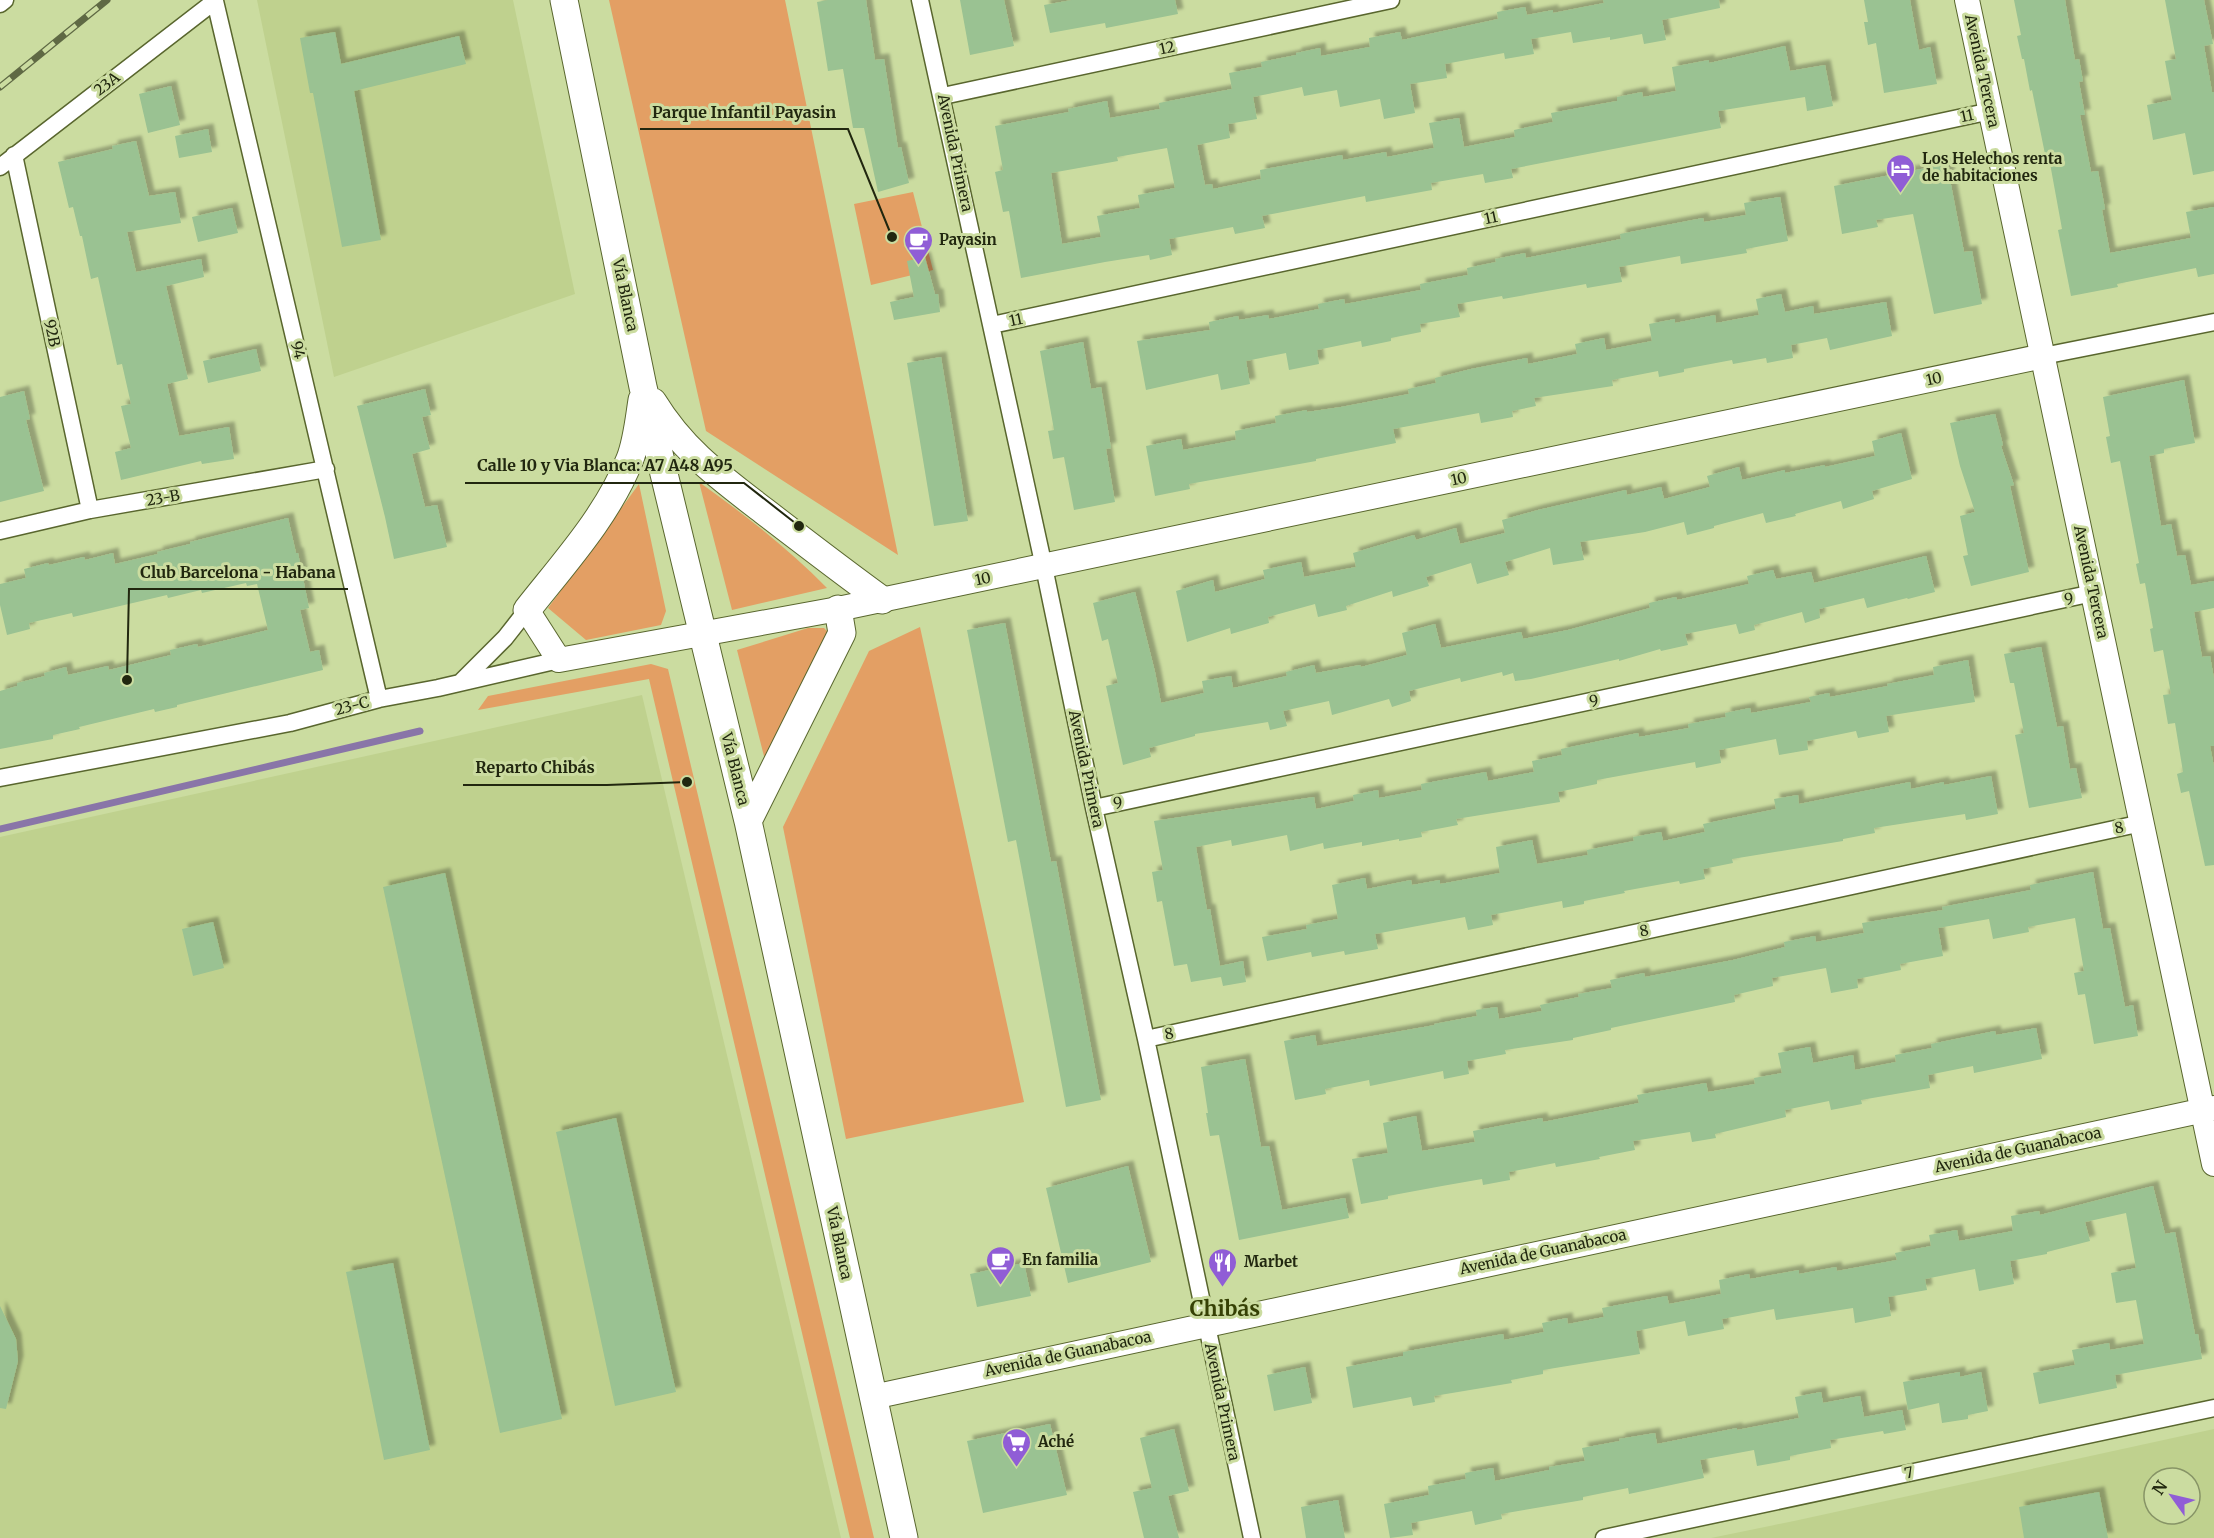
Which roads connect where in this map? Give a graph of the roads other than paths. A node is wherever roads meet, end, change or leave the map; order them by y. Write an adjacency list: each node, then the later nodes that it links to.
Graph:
1 (5, 0): 7 (street)
2 (564, 0): 15 (main road, Vía Blanca)
3 (920, 0): 8 (street, Avenida Primera)
4 (1390, 0): 8 (street, 12)
5 (1967, 0): 9 (street, Avenida Tercera)
6 (215, 1): 10 (street, 23A); 16 (street, 94)
7 (0, 4)
8 (943, 96): 13 (street, Avenida Primera)
9 (1991, 111): 13 (street, 11); 14 (street, Avenida Tercera)
10 (14, 155): 11 (street, 23A); 17 (street, 92B)
11 (0, 167)
12 (2214, 322): 14 (street, 10)
13 (992, 325): 19 (street, Avenida Primera)
14 (2043, 356): 19 (street, 10); 20 (street, Avenida Tercera)
15 (643, 387): 21 (main road); 23 (main road); 24 (main road, Vía Blanca)
16 (326, 469): 17 (street, 23-B); 27 (street, 94)
17 (90, 510): 18 (street, 23-B)
18 (0, 531)
19 (1044, 567): 21 (street, 10); 29 (street, Avenida Primera)
20 (2093, 593): 29 (street, 9); 31 (street, Avenida Tercera)
21 (882, 600): 22 (street, 10)
22 (838, 609): 24 (street, 10); 30 (main road)
23 (527, 610): 25 (street); 26 (street)
24 (704, 635): 25 (street, 23-C); 30 (main road, Vía Blanca)
25 (559, 660): 26 (street, 23-C)
26 (461, 682): 27 (street, 23-C)
27 (380, 699): 28 (street, 23-C)
28 (0, 778)
29 (1094, 808): 32 (street, Avenida Primera)
30 (748, 821): 36 (main road, Vía Blanca)
31 (2142, 823): 32 (street, 8); 33 (street, Avenida Tercera)
32 (1146, 1039): 35 (street, Avenida Primera)
33 (2208, 1109): 34 (street, Avenida Tercera); 35 (street, Avenida de Guanabacoa)
34 (2214, 1164)
35 (1205, 1324): 36 (street, Avenida de Guanabacoa); 39 (street, Avenida Primera)
36 (873, 1397): 38 (main road, Vía Blanca)
37 (2214, 1408): 40 (street, 7)
38 (904, 1538)
39 (1252, 1538)
40 (1604, 1538)

